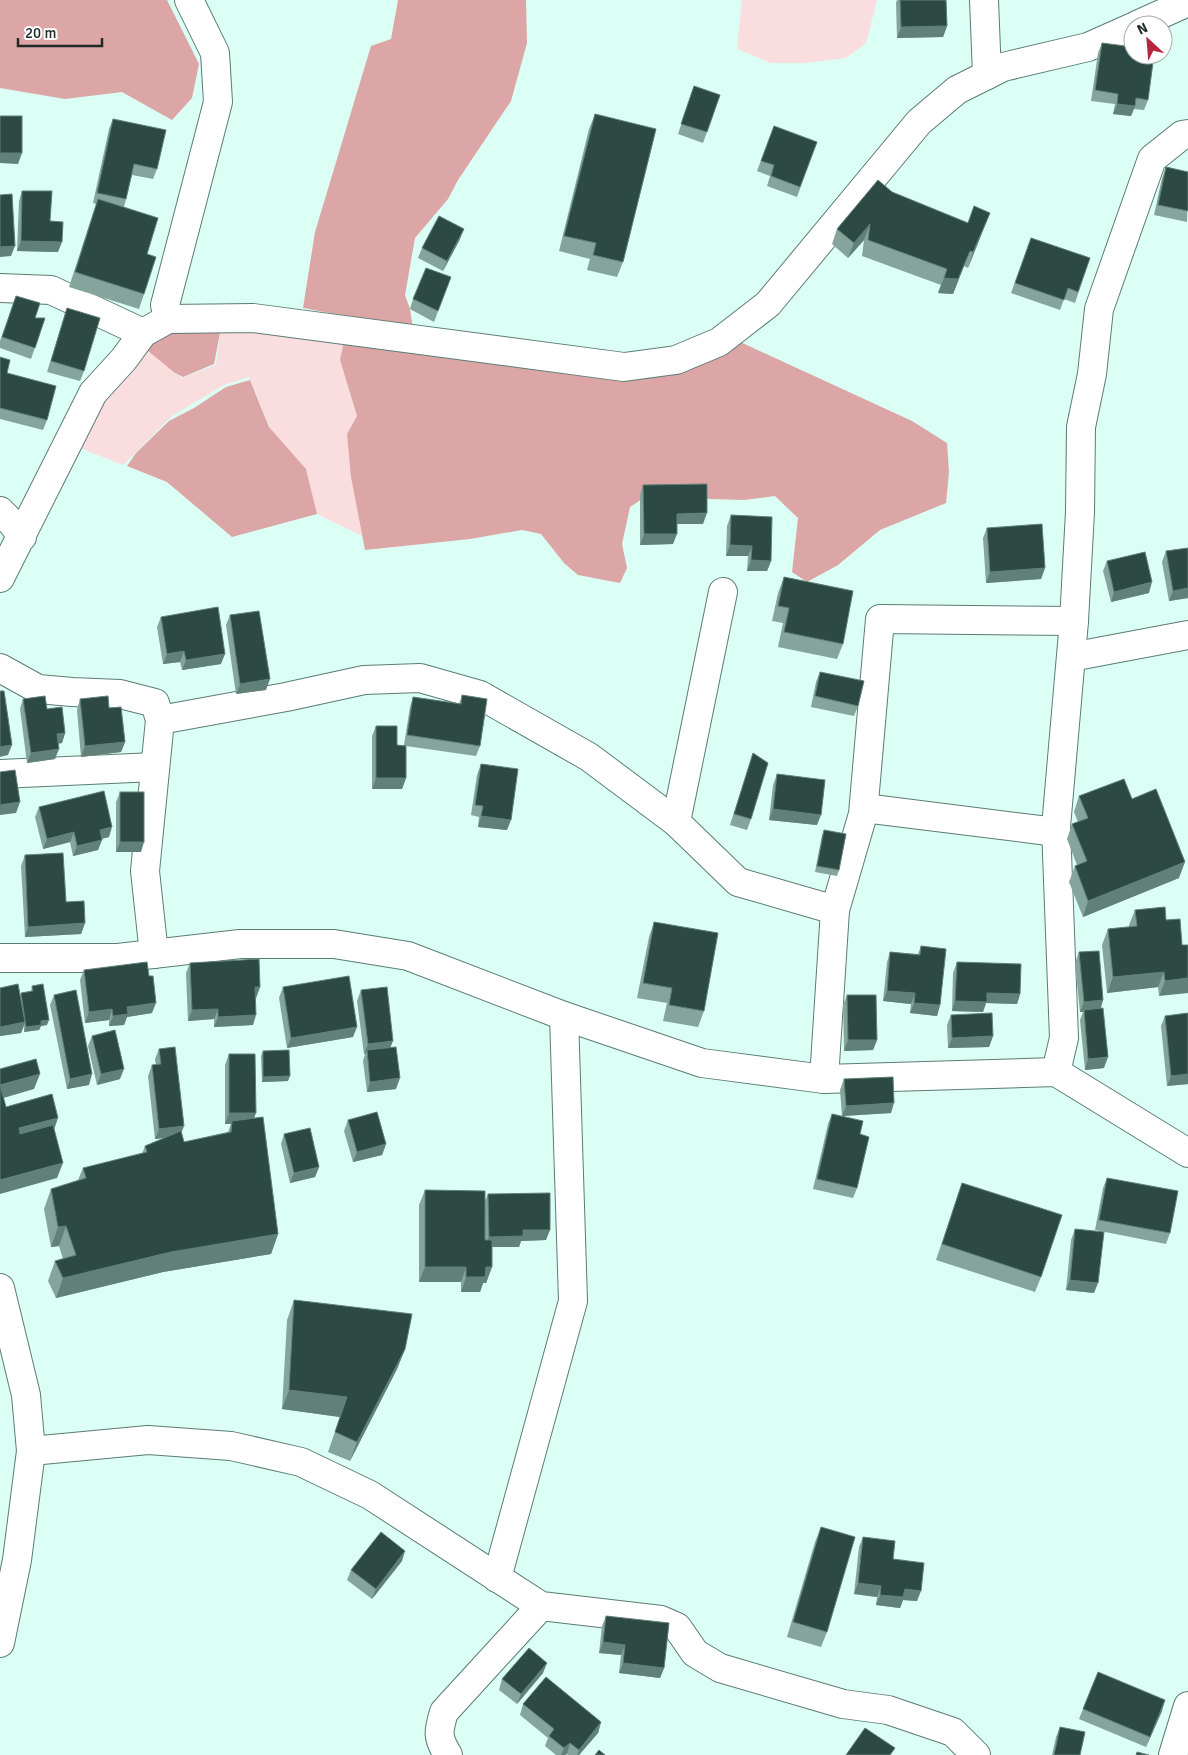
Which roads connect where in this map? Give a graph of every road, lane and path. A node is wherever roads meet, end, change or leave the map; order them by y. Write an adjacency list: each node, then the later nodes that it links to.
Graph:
1 (189, 0): 9 (street)
2 (984, 0): 6 (street)
3 (1188, 2): 4 (street)
4 (1159, 15)
5 (1123, 31): 6 (street)
6 (987, 75): 9 (street)
7 (1188, 134): 15 (street)
8 (0, 288): 10 (street)
9 (168, 319): 10 (street)
10 (143, 333): 12 (street)
11 (0, 511): 12 (street)
12 (22, 537): 13 (street)
13 (0, 578)
14 (723, 592): 23 (street)
15 (1074, 621): 17 (street); 22 (street)
16 (1188, 635): 17 (street)
17 (1071, 656): 24 (street)
18 (0, 668): 19 (street)
19 (160, 720): 20 (street); 23 (street)
20 (155, 767): 21 (street); 26 (street)
21 (0, 774)
22 (864, 808): 24 (street); 25 (street)
23 (676, 822): 25 (street)
24 (1056, 832): 29 (street)
25 (835, 910): 30 (street)
26 (154, 954): 27 (street); 28 (street)
27 (0, 958)
28 (564, 1016): 30 (street); 35 (street)
29 (1056, 1072): 30 (street); 31 (street)
30 (824, 1079)
31 (1188, 1153)
32 (0, 1288): 33 (street)
33 (31, 1451): 34 (street); 35 (street)
34 (9, 1562): 37 (street)
35 (497, 1578): 36 (street)
36 (542, 1606): 39 (street); 40 (street)
37 (0, 1643)
38 (1188, 1706): 41 (street)
39 (448, 1755)
40 (976, 1755)
41 (1173, 1755)

